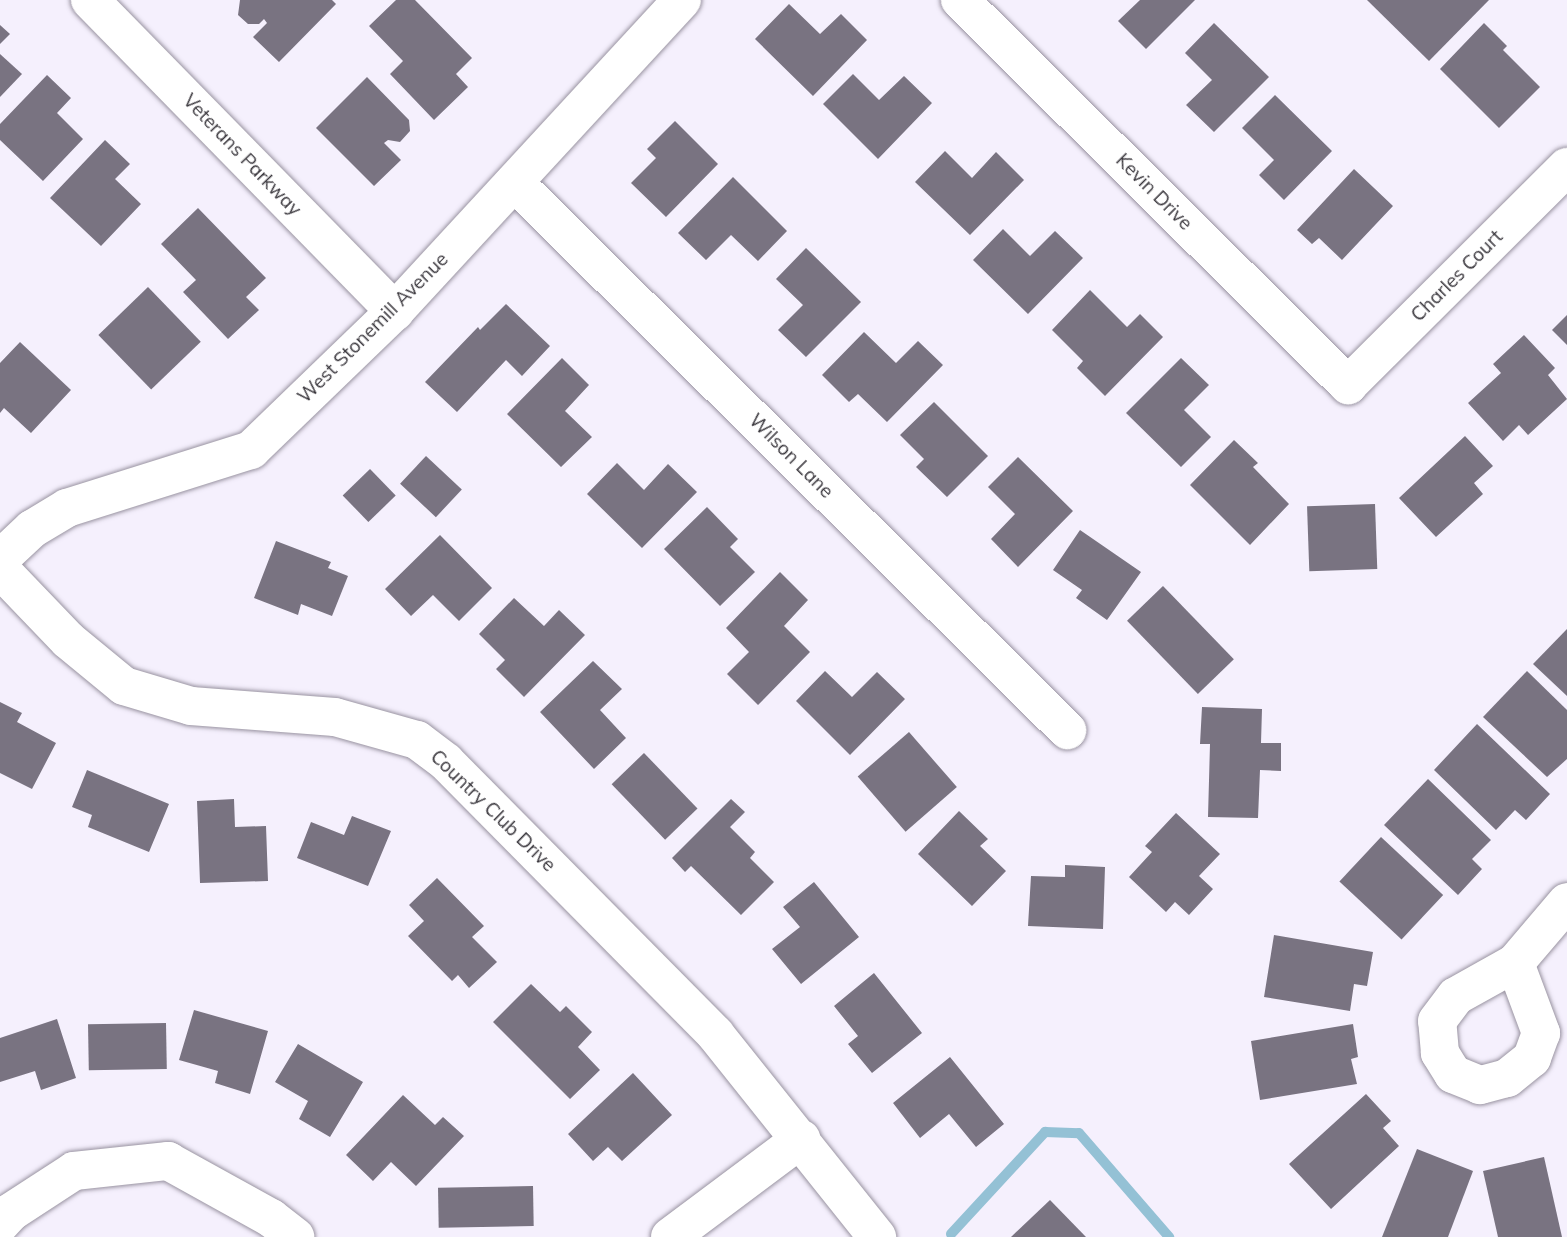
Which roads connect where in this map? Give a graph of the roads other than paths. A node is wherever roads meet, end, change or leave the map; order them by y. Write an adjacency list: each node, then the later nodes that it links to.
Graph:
1 (90, 0): 6 (street, Veterans Parkway)
2 (682, 0): 5 (street, West Stonemill Avenue)
3 (960, 0): 7 (street, Kevin Drive)
4 (1567, 167): 7 (street, Charles Court)
5 (514, 182): 6 (street, West Stonemill Avenue); 10 (street, Wilson Lane)
6 (395, 311): 8 (street, West Stonemill Avenue)
7 (1348, 385)
8 (0, 559)
9 (0, 569): 13 (street, Country Club Drive)
10 (1067, 730)
11 (1567, 902): 12 (street)
12 (1515, 963)
13 (801, 1139): 16 (street); 17 (street, Country Club Drive)
14 (0, 1224): 15 (street)
15 (295, 1237)
16 (670, 1237)
17 (877, 1237)

